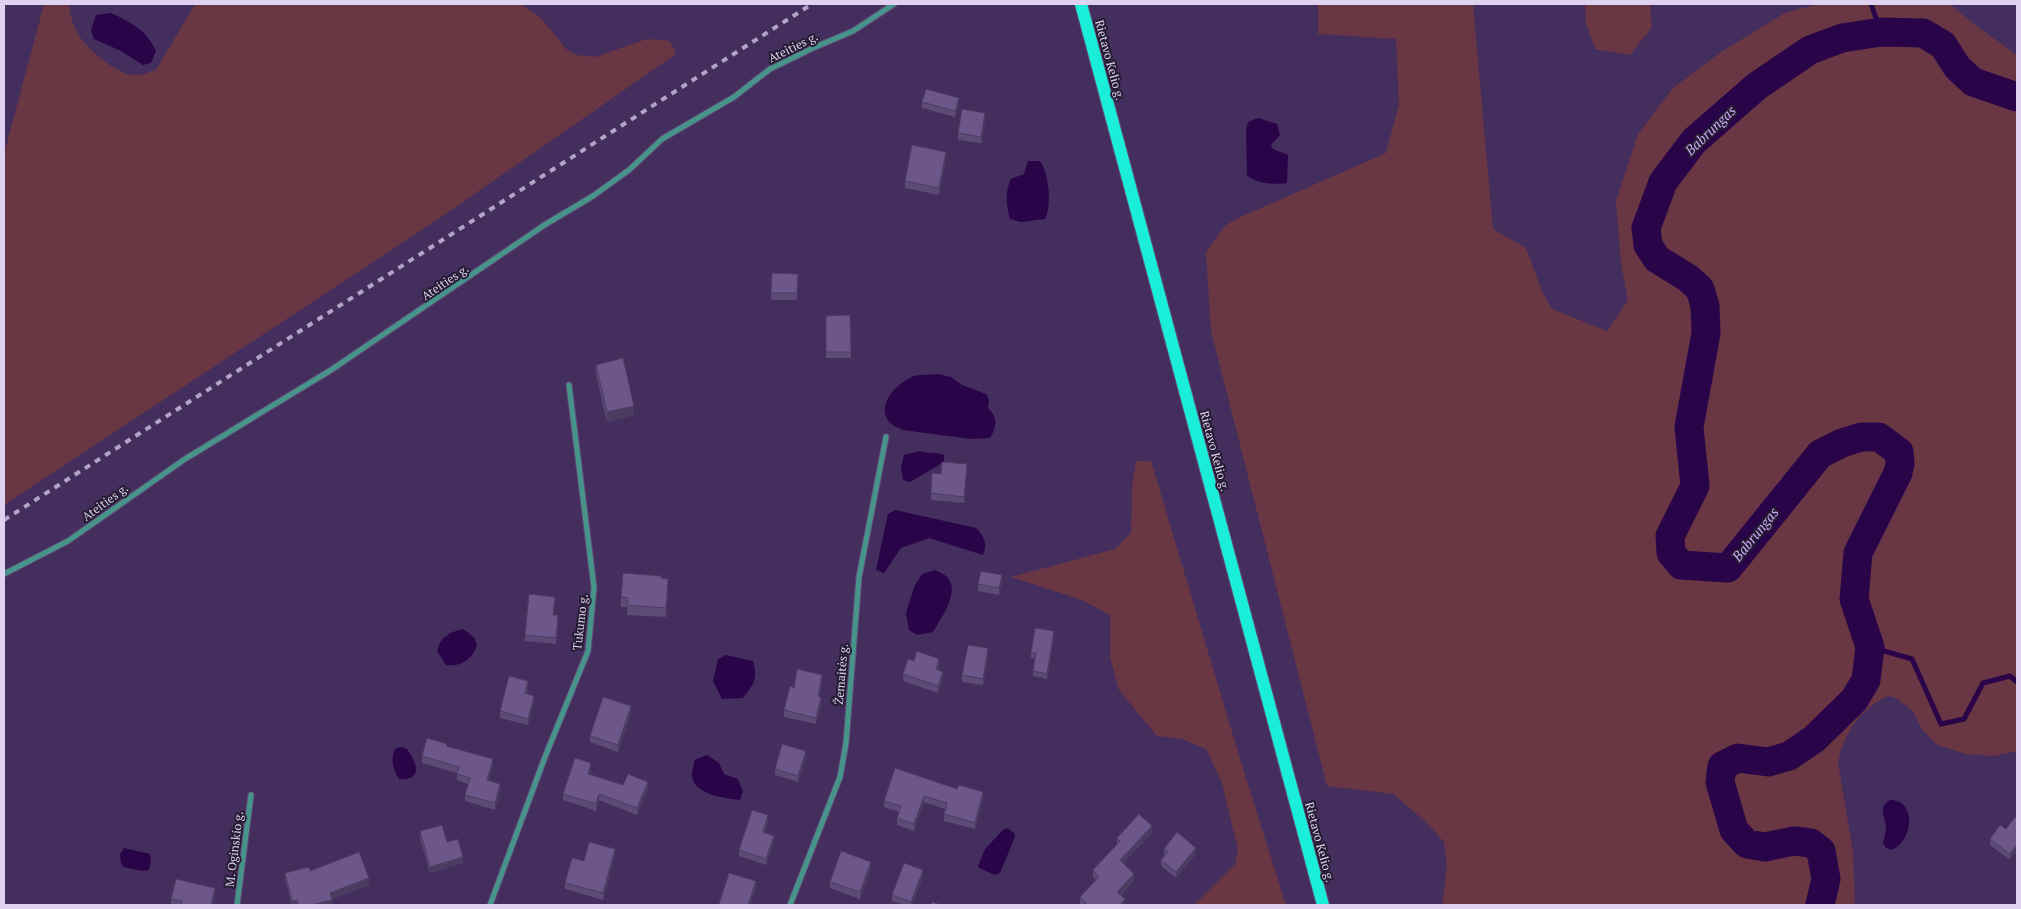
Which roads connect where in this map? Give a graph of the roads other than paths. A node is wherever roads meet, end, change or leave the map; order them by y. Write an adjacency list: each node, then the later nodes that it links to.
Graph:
1 (894, 4): 5 (street, Ateities g.)
2 (1081, 4): 10 (main road, Rietavo Kelio g.)
3 (569, 385): 8 (street, Tukumo g.)
4 (886, 437): 9 (street, Žemaitės g.)
5 (4, 574)
6 (251, 794): 7 (street, M. Oginskio g.)
7 (237, 905)
8 (490, 905)
9 (790, 905)
10 (1323, 905)

